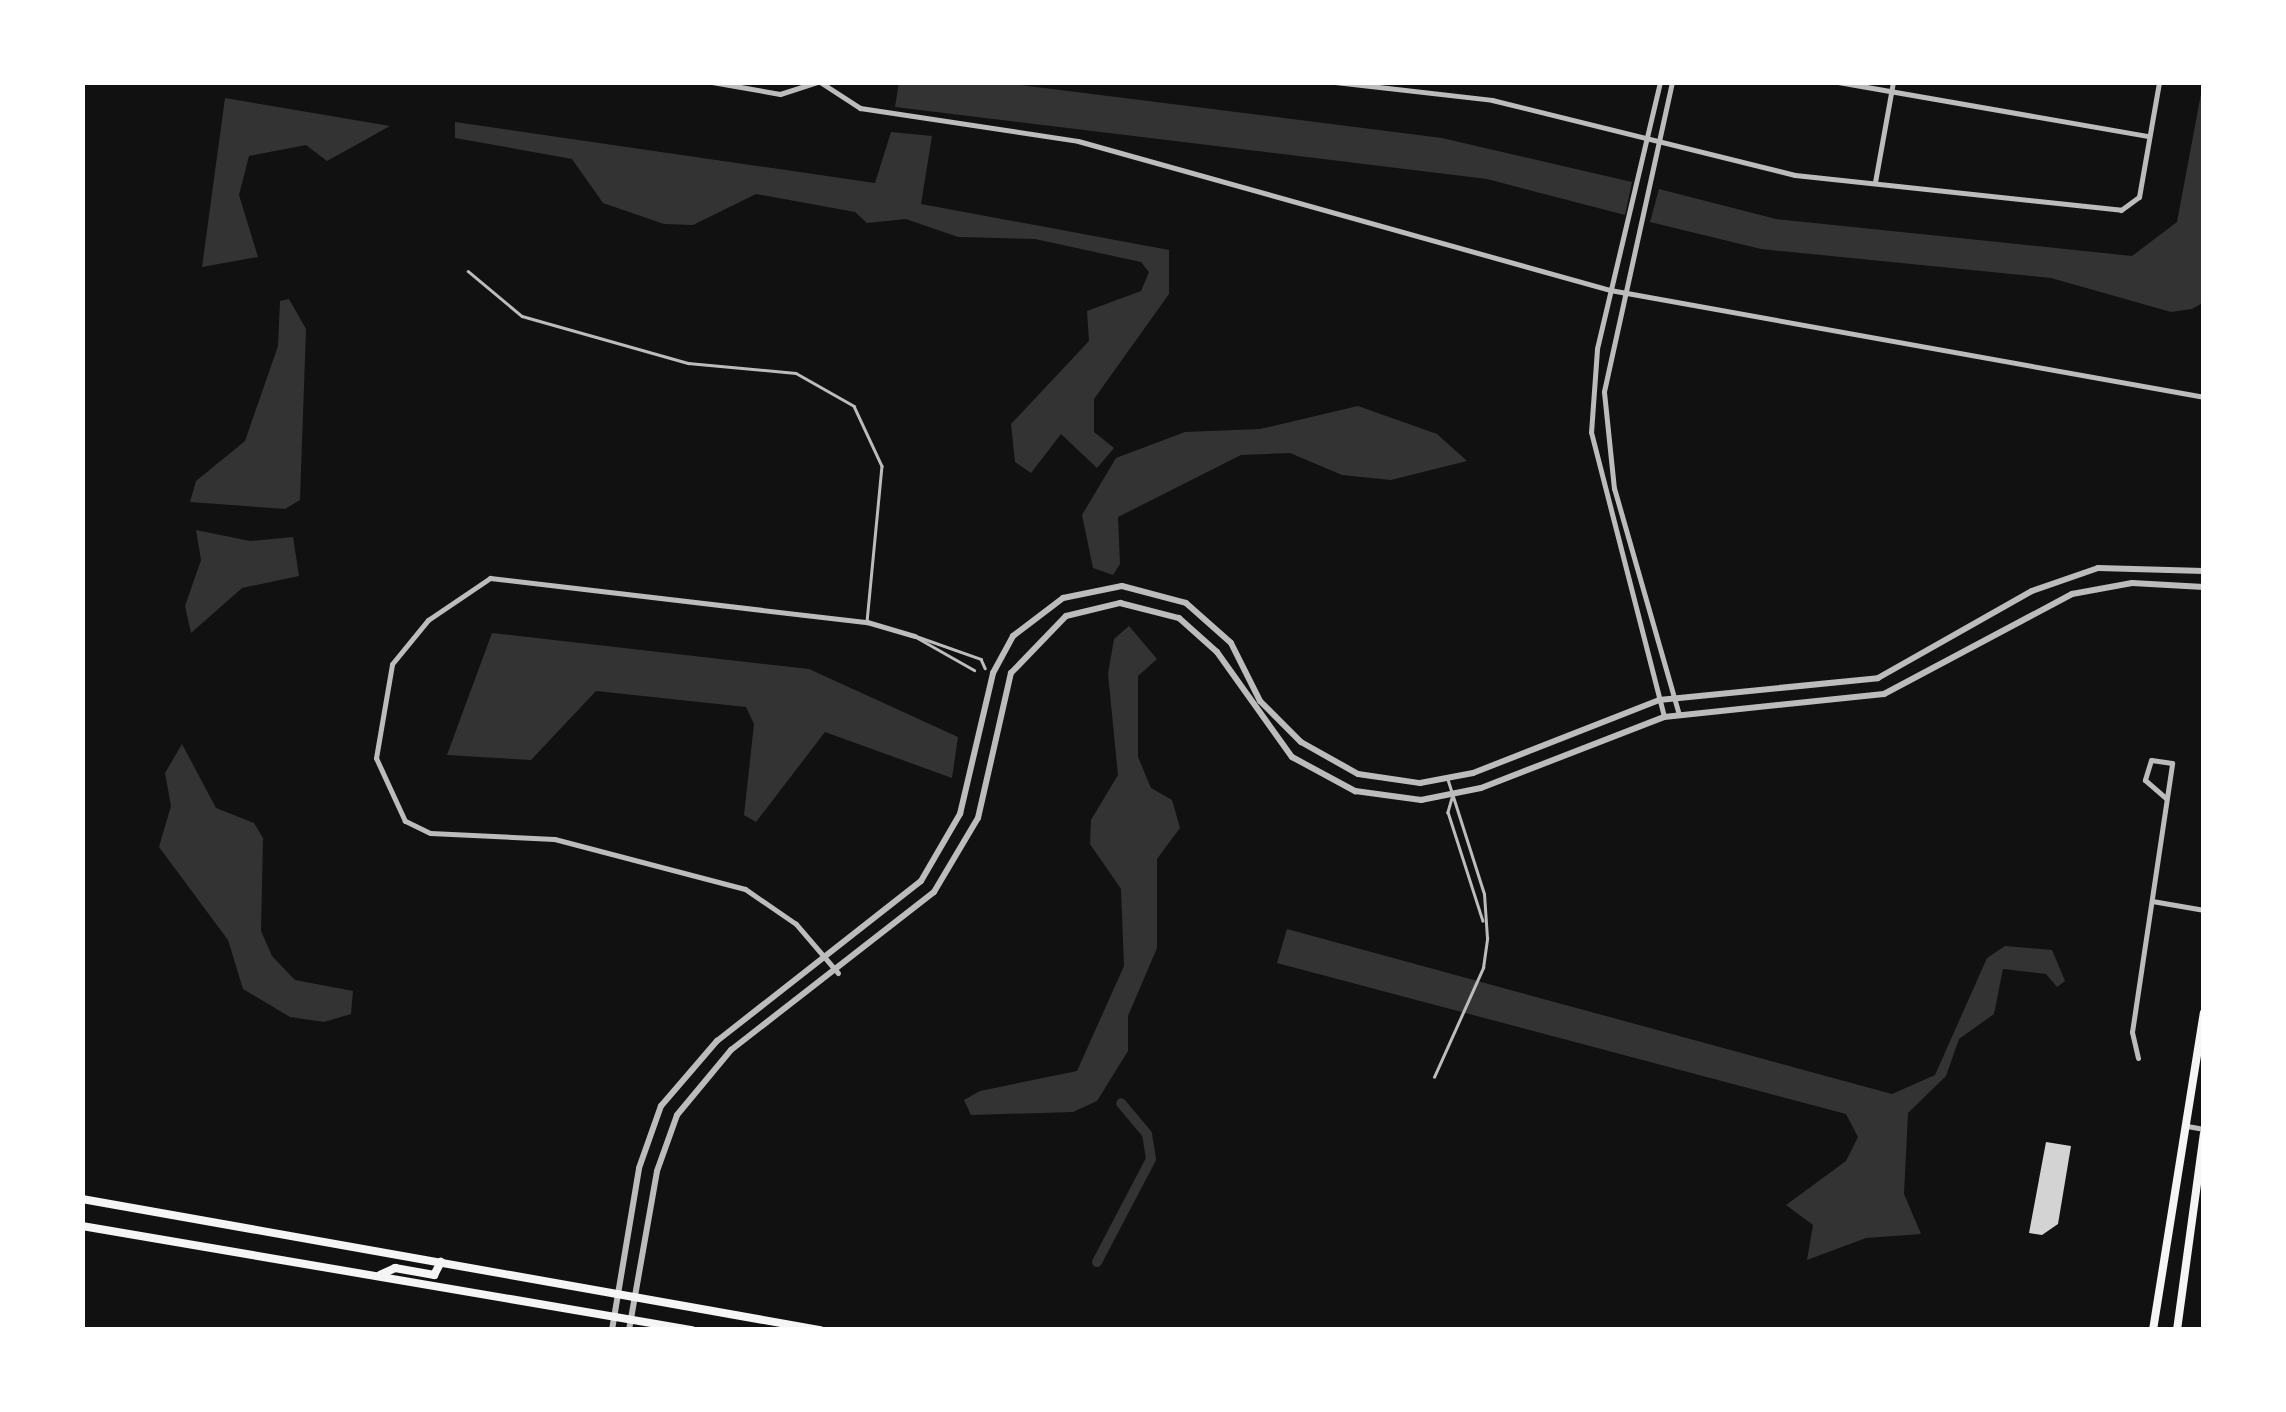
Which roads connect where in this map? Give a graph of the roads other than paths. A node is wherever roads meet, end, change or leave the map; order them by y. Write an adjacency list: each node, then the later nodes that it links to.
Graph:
1 (712, 82): 2 (street)
2 (818, 82): 15 (street)
3 (1336, 82): 11 (street)
4 (1660, 82): 11 (street)
5 (1672, 82): 12 (street)
6 (1838, 82): 9 (street)
7 (1893, 82): 9 (street)
8 (2159, 82): 10 (street)
9 (1891, 92): 10 (street); 13 (street)
10 (2148, 136): 13 (street)
11 (1648, 139): 12 (street); 15 (street)
12 (1662, 142): 13 (street); 16 (street)
13 (1876, 182)
14 (468, 271): 20 (lane)
15 (1610, 290): 16 (street); 26 (street)
16 (1623, 293): 17 (street); 25 (street)
17 (2204, 396)
18 (2204, 572): 25 (street)
19 (2204, 587): 27 (street)
20 (867, 622): 21 (street); 35 (street)
21 (915, 636): 23 (lane); 24 (lane)
22 (1016, 665): 24 (street); 30 (street); 36 (street)
23 (974, 670)
24 (989, 671): 29 (street); 35 (street)
25 (1674, 698): 26 (street); 27 (street)
26 (1660, 700): 28 (street); 29 (street)
27 (1679, 715): 28 (street)
28 (1664, 717): 30 (street)
29 (1448, 781): 30 (lane)
30 (1452, 797): 34 (lane); 34 (lane)
31 (2166, 798): 31 (street); 32 (street)
32 (2152, 902): 33 (street); 40 (street)
33 (2204, 910)
34 (1484, 922): 41 (lane)
35 (827, 961): 36 (street); 37 (street)
36 (838, 973): 39 (street)
37 (765, 1004): 39 (street); 48 (street)
38 (2204, 1013): 42 (main road)
39 (776, 1018): 49 (street)
40 (2138, 1058)
41 (1434, 1077)
42 (2186, 1126): 43 (street); 56 (main road)
43 (2204, 1131): 57 (main road)
44 (82, 1199): 46 (main road)
45 (82, 1226): 47 (main road)
46 (441, 1262): 47 (main road); 48 (main road)
47 (380, 1276): 50 (main road)
48 (617, 1294): 49 (main road); 50 (street)
49 (634, 1297): 51 (street); 55 (main road)
50 (614, 1316): 51 (main road); 52 (street)
51 (631, 1319): 53 (street); 54 (main road)
52 (612, 1330)
53 (629, 1330)
54 (692, 1330)
55 (820, 1330)
56 (2152, 1330)
57 (2177, 1330)

